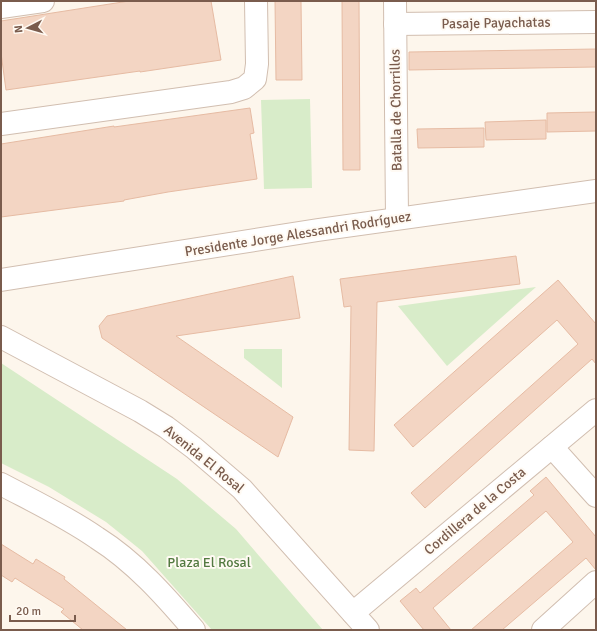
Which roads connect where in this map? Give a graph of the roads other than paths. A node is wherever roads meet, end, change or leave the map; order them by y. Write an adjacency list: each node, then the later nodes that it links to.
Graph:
1 (43, 1): 4 (street)
2 (256, 1): 7 (street)
3 (395, 1): 6 (street, Batalla de Chorrillos)
4 (1, 7)
5 (596, 22): 6 (street, Pasaje Payachatas)
6 (395, 24): 9 (street, Batalla de Chorrillos)
7 (1, 124)
8 (596, 191): 9 (street, Presidente Jorge Alessandri Rodríguez)
9 (397, 218): 10 (street, Presidente Jorge Alessandri Rodríguez)
10 (1, 280)
11 (1, 337): 17 (street, Avenida El Rosal)
12 (596, 410): 13 (street, Cordillera de la Costa)
13 (552, 447): 15 (street); 17 (street, Cordillera de la Costa)
14 (1, 484): 18 (street)
15 (596, 496)
16 (596, 582): 20 (street)
17 (353, 613): 19 (street, Avenida El Rosal)
18 (194, 630)
19 (368, 630)
20 (543, 630)

